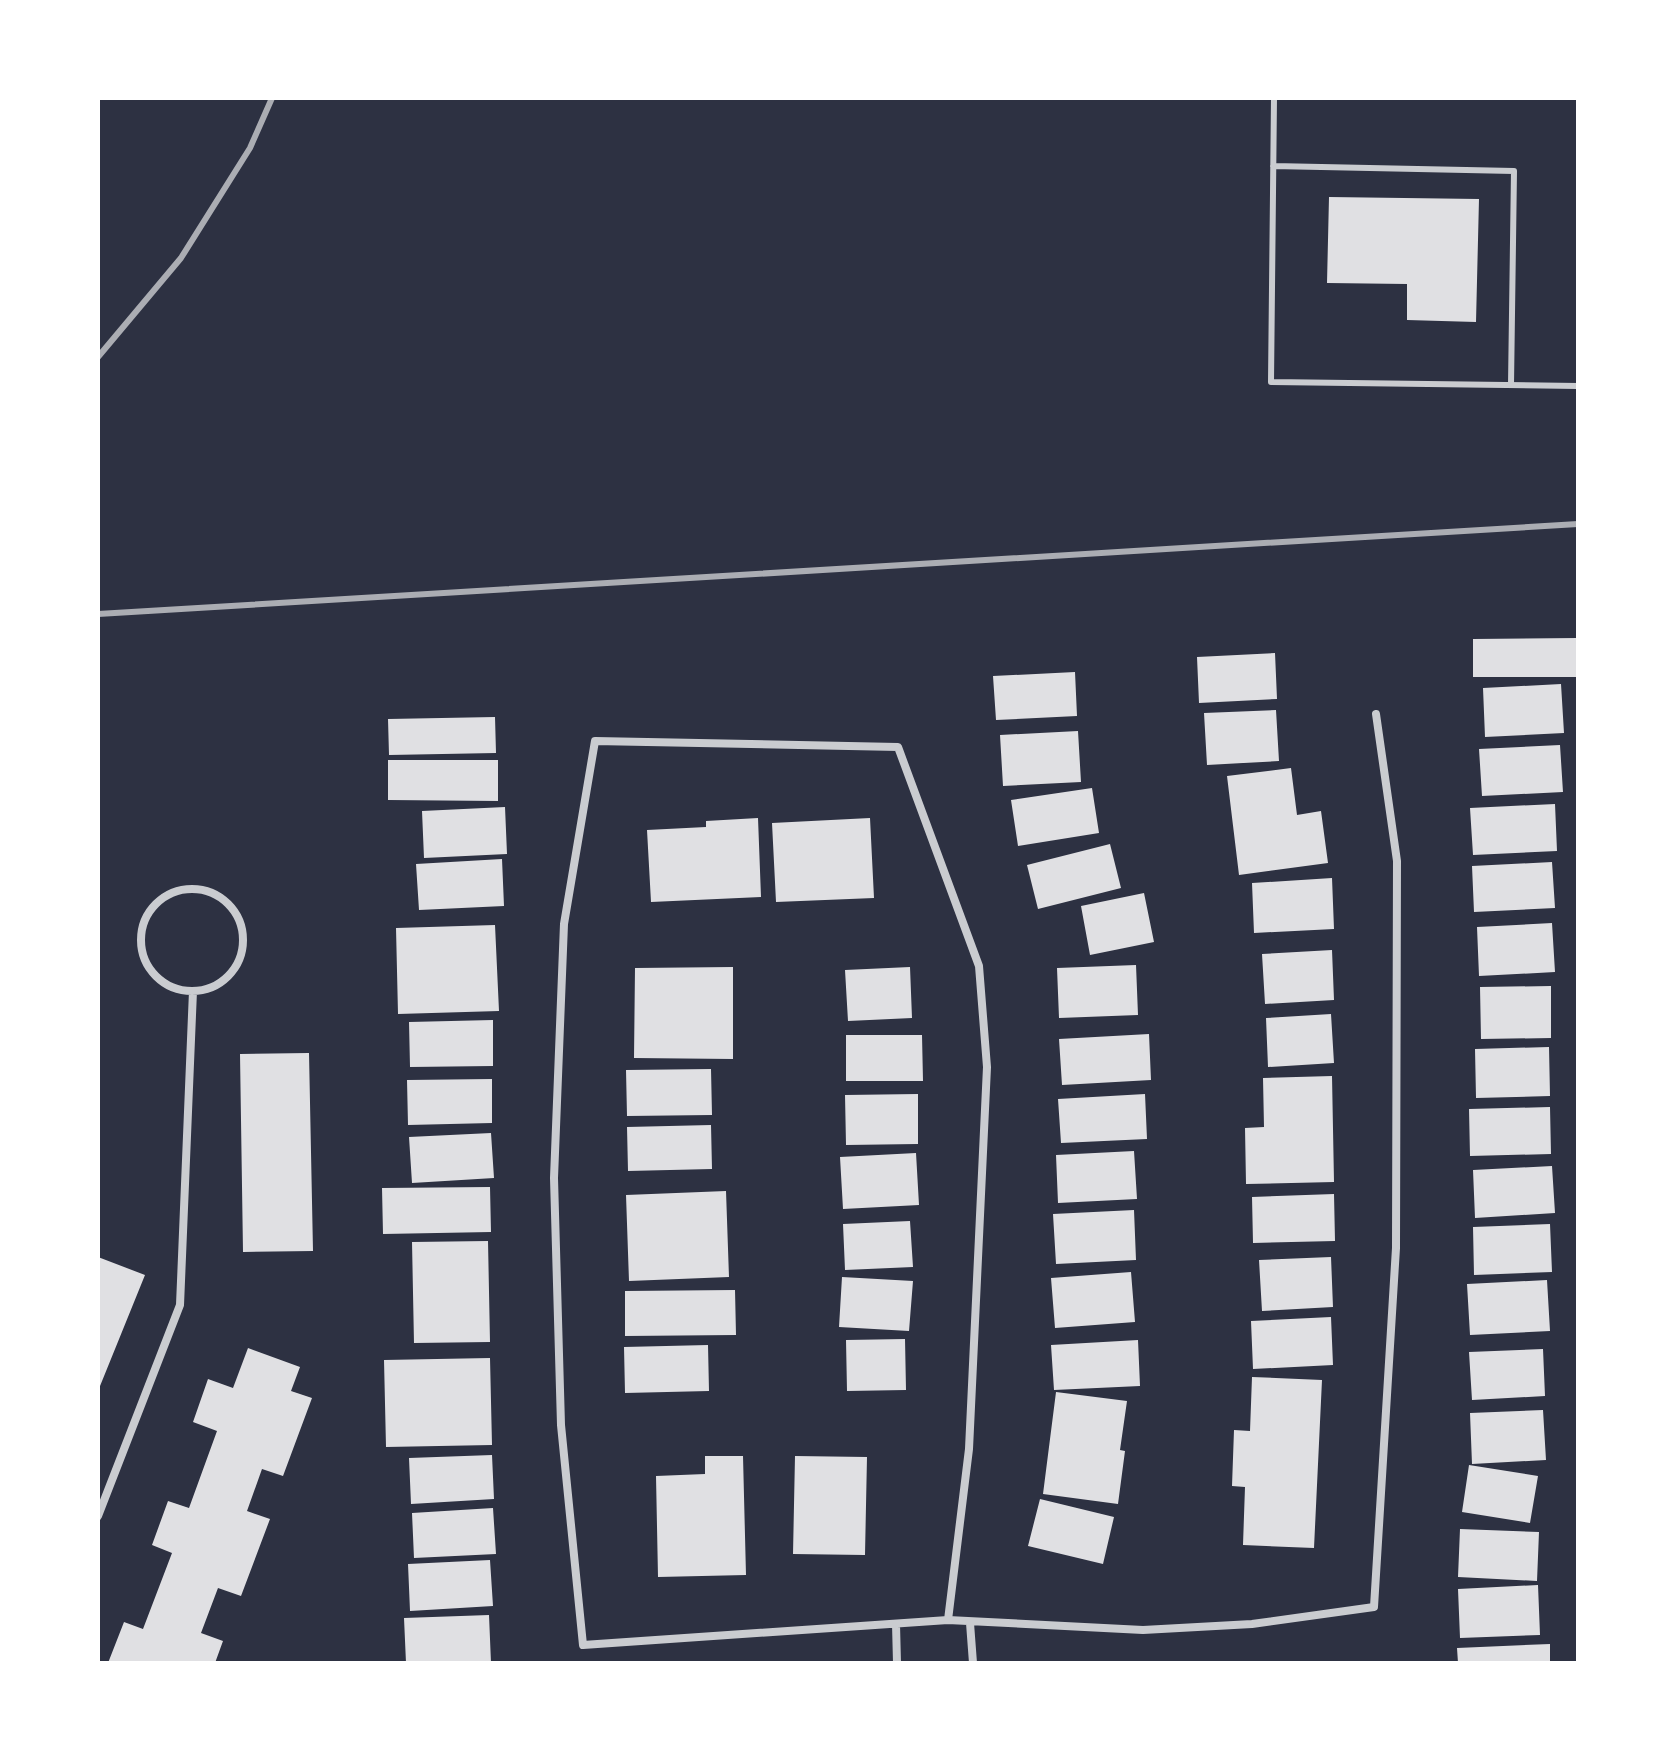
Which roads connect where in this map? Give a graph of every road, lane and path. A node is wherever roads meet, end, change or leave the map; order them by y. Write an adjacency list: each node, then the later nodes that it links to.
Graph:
1 (1274, 98): 2 (lane)
2 (1273, 166): 3 (lane); 3 (lane)
3 (1511, 385): 4 (lane)
4 (1578, 386)
5 (1376, 714): 9 (street)
6 (193, 991): 6 (street); 7 (street)
7 (98, 1516)
8 (948, 1620): 9 (street); 10 (street); 10 (street)
9 (970, 1623): 12 (street)
10 (896, 1624): 11 (street)
11 (897, 1663)
12 (973, 1663)

